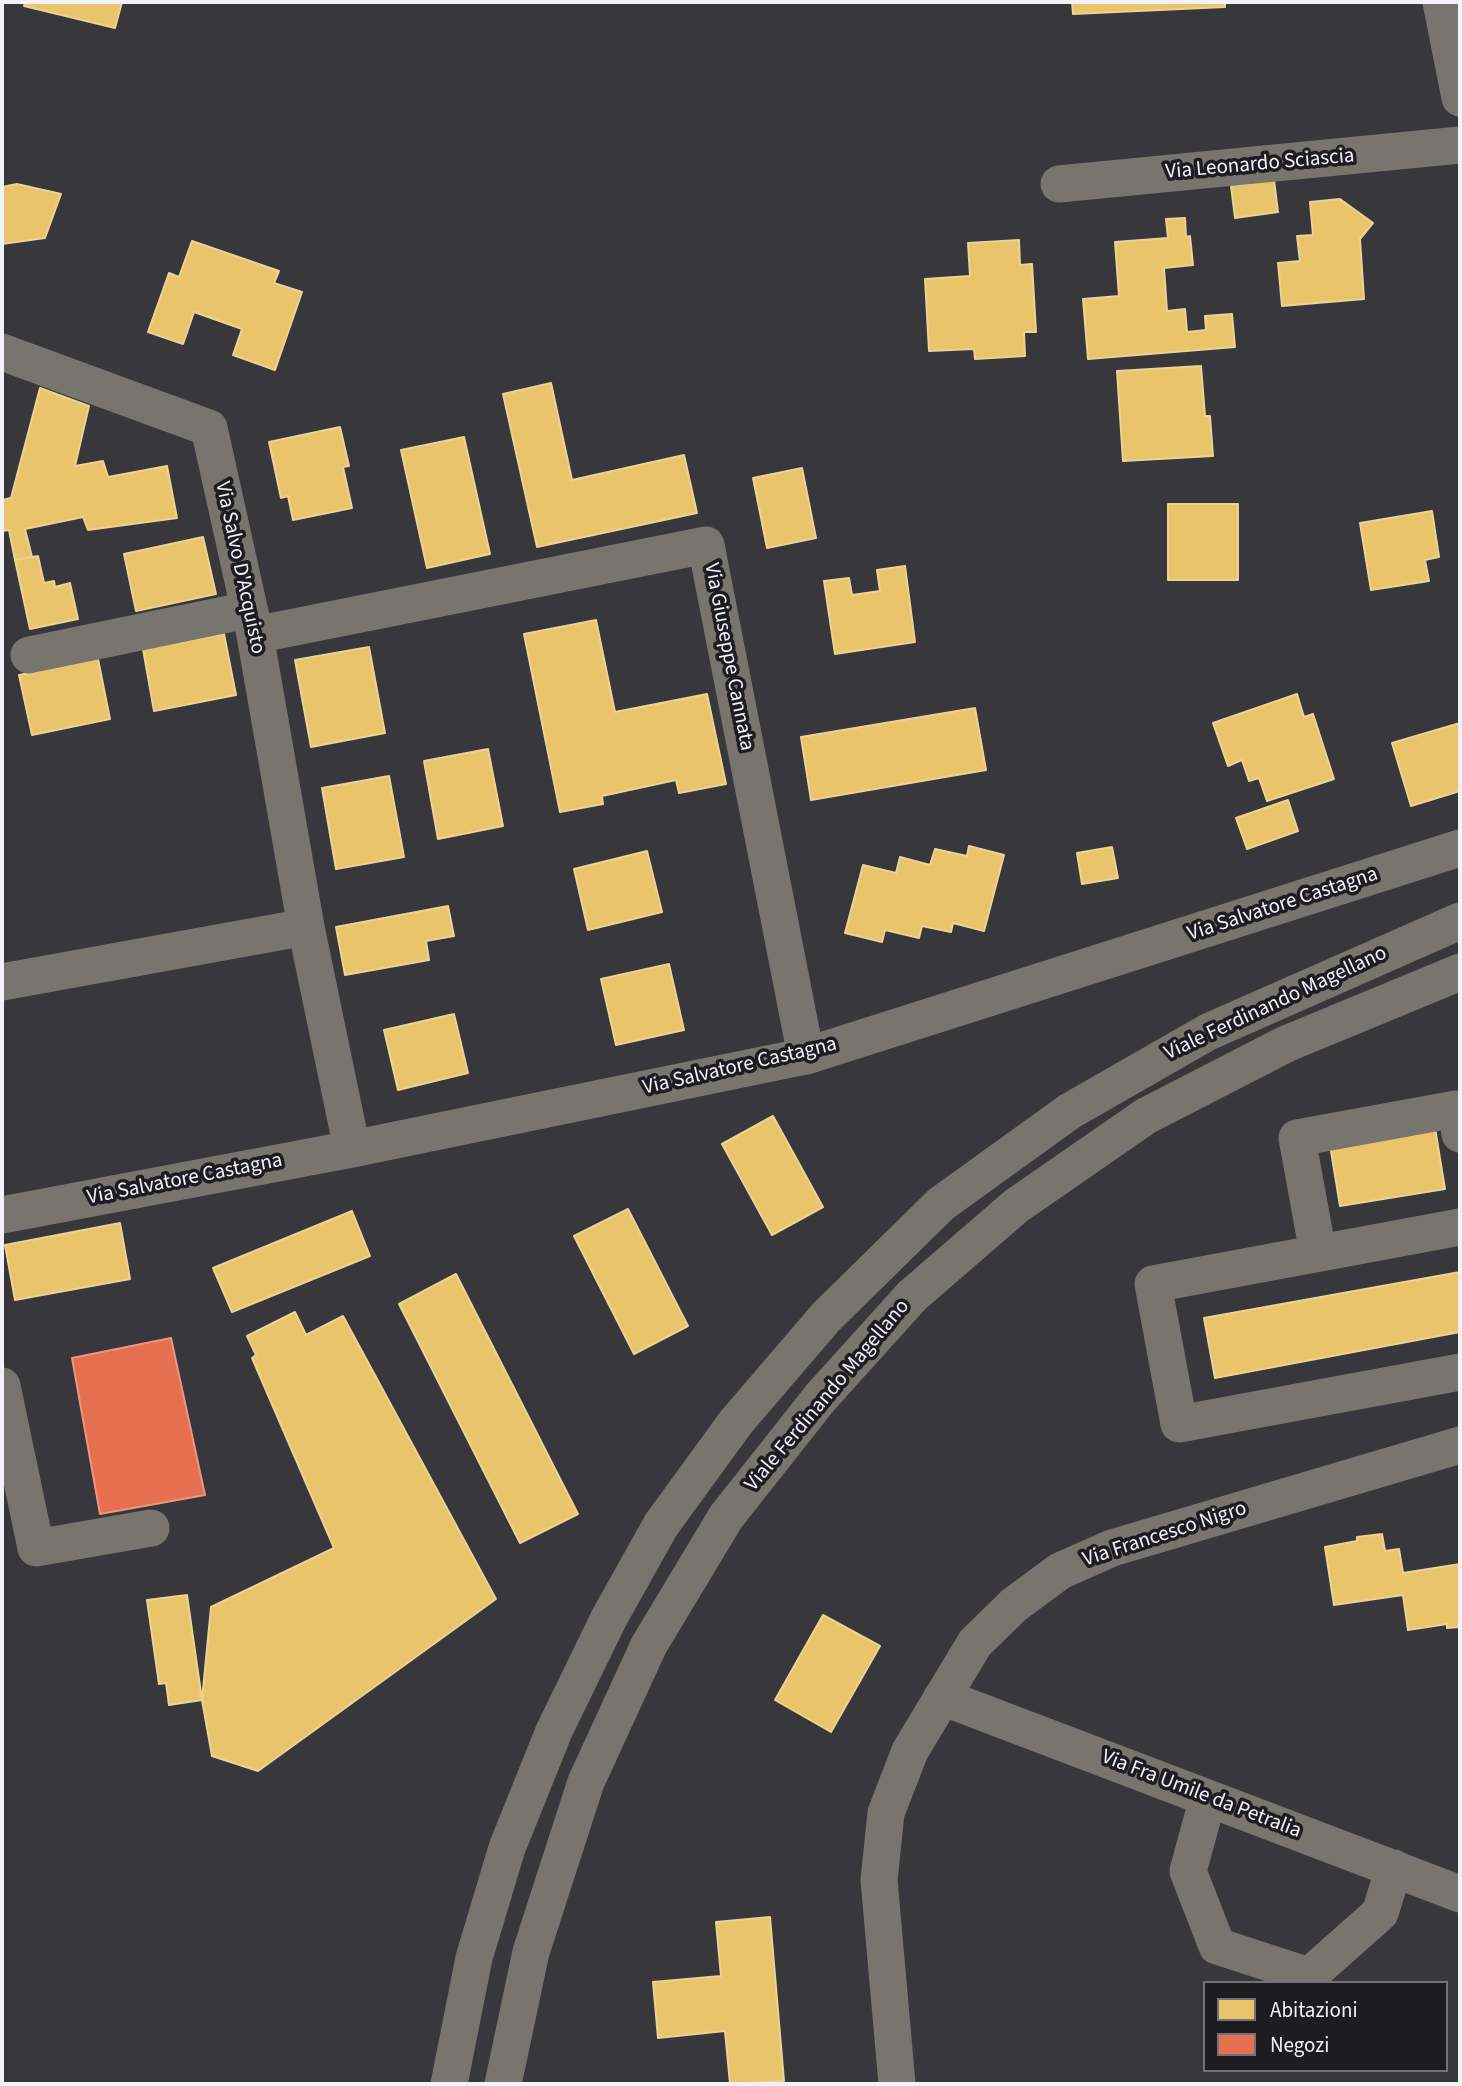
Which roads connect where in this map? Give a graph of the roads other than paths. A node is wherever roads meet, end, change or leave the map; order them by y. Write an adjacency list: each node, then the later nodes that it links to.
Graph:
1 (1441, 2): 2 (street)
2 (1460, 98)
3 (1460, 145): 4 (street, Via Leonardo Sciascia)
4 (1059, 184)
5 (2, 352): 6 (street, Via Salvo D'Acquisto)
6 (251, 623): 7 (street); 10 (street, Via Salvo D'Acquisto); 13 (street, Via Giuseppe Cannata)
7 (29, 655)
8 (1460, 848): 13 (street, Via Salvatore Castagna)
9 (1460, 921): 27 (street, Viale Ferdinando Magellano)
10 (306, 927): 12 (street); 15 (street, Via Salvo D'Acquisto)
11 (1460, 972): 28 (street, Viale Ferdinando Magellano)
12 (2, 982)
13 (806, 1056): 15 (street, Via Salvatore Castagna)
14 (1460, 1134): 18 (street)
15 (352, 1149): 16 (street, Via Salvatore Castagna)
16 (2, 1215)
17 (1460, 1227): 18 (street)
18 (1318, 1253): 19 (street)
19 (1460, 1372)
20 (2, 1386): 22 (street)
21 (1460, 1445): 23 (street, Via Francesco Nigro)
22 (151, 1528)
23 (942, 1697): 24 (street, Via Fra Umile da Petralia); 29 (street, Via Francesco Nigro)
24 (1208, 1798): 25 (street, Via Fra Umile da Petralia); 25 (street)
25 (1394, 1868): 26 (street, Via Fra Umile da Petralia)
26 (1460, 1894)
27 (449, 2084)
28 (503, 2084)
29 (897, 2084)

